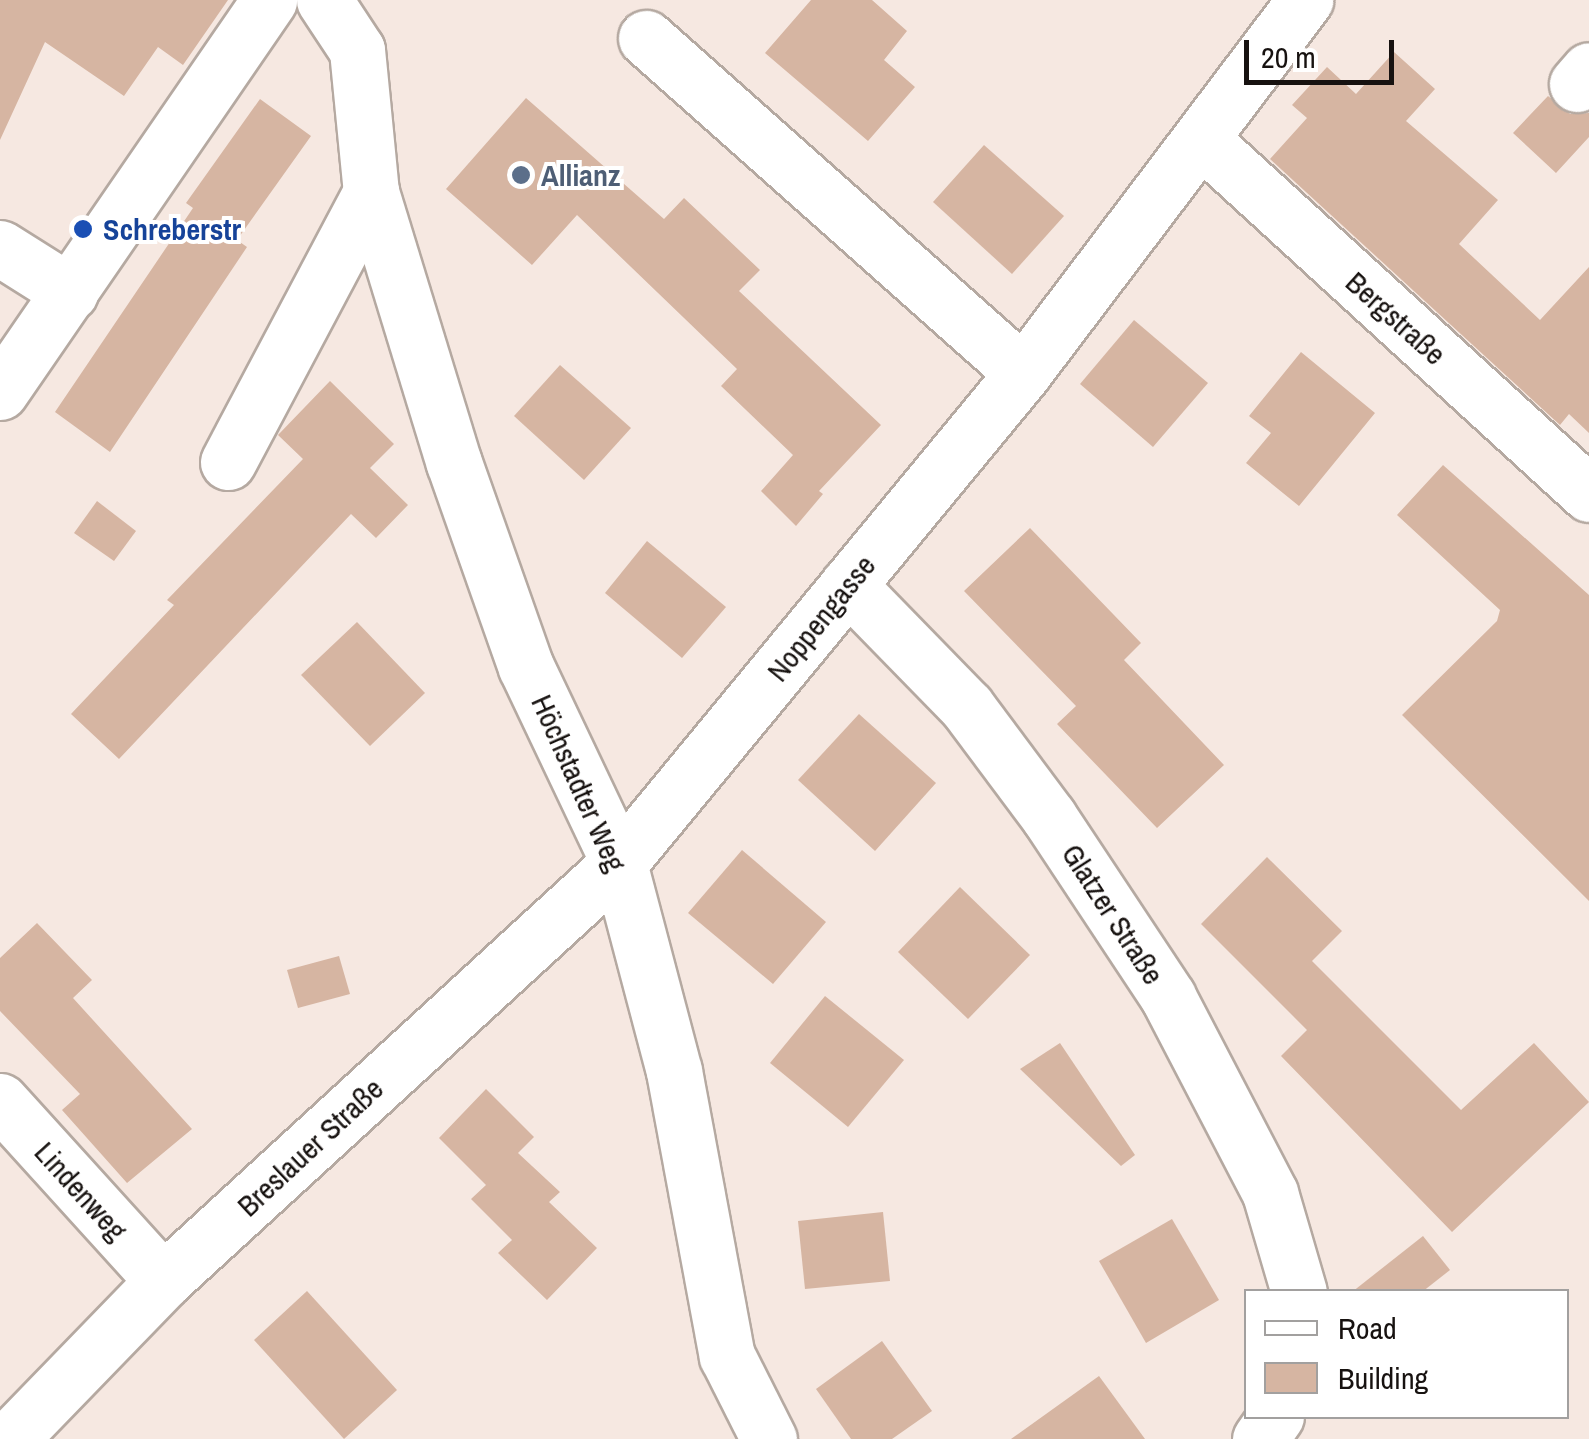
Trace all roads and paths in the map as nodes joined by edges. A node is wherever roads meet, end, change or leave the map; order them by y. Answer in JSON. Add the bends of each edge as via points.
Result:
{"nodes":[{"id":1,"x":270,"y":0,"type":"edge"},
{"id":2,"x":324,"y":0,"type":"edge"},
{"id":3,"x":1305,"y":0,"type":"edge"},
{"id":4,"x":646,"y":38,"type":"dead end"},
{"id":5,"x":1204,"y":141,"type":"junction"},
{"id":6,"x":370,"y":192,"type":"junction"},
{"id":7,"x":0,"y":248,"type":"edge"},
{"id":8,"x":70,"y":292,"type":"junction"},
{"id":9,"x":1023,"y":373,"type":"junction"},
{"id":10,"x":0,"y":392,"type":"edge"},
{"id":11,"x":228,"y":462,"type":"dead end"},
{"id":12,"x":1589,"y":494,"type":"edge"},
{"id":13,"x":848,"y":585,"type":"junction"},
{"id":14,"x":619,"y":864,"type":"junction"},
{"id":15,"x":0,"y":1100,"type":"edge"},
{"id":16,"x":163,"y":1282,"type":"junction"},
{"id":17,"x":1298,"y":1289,"type":"edge"},
{"id":18,"x":10,"y":1439,"type":"edge"},
{"id":19,"x":769,"y":1439,"type":"edge"}],
"edges":[{"from":1,"to":8,"type":"street"},
{"from":2,"to":6,"type":"street","name":"Höchstadter Weg","via":[[358,50]]},
{"from":3,"to":5,"type":"street","name":"Noppengasse"},
{"from":4,"to":9,"type":"street"},
{"from":5,"to":9,"type":"street","name":"Noppengasse"},
{"from":5,"to":12,"type":"street","name":"Bergstraße"},
{"from":6,"to":11,"type":"street"},
{"from":6,"to":14,"type":"street","name":"Höchstadter Weg","via":[[399,301],[526,667]]},
{"from":7,"to":8,"type":"street"},
{"from":8,"to":10,"type":"street"},
{"from":9,"to":13,"type":"street","name":"Noppengasse"},
{"from":13,"to":14,"type":"street","name":"Noppengasse"},
{"from":13,"to":17,"type":"street","name":"Glatzer Straße","via":[[967,707],[1168,997],[1270,1193]]},
{"from":14,"to":16,"type":"street","name":"Breslauer Straße"},
{"from":14,"to":19,"type":"street","name":"Höchstadter Weg","via":[[674,1071],[726,1356]]},
{"from":15,"to":16,"type":"street","name":"Lindenweg"},
{"from":16,"to":18,"type":"street","name":"Breslauer Straße"}]}
